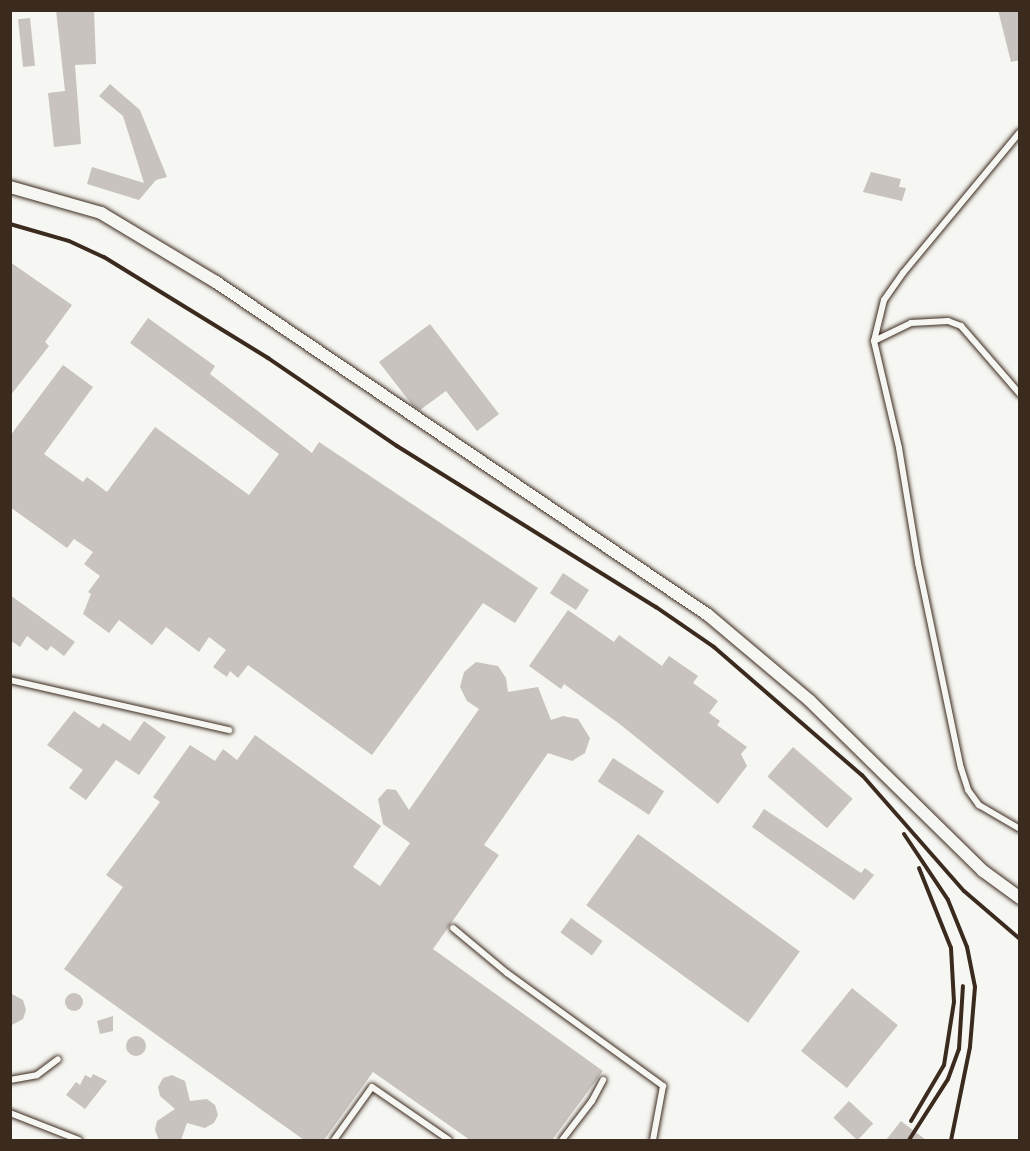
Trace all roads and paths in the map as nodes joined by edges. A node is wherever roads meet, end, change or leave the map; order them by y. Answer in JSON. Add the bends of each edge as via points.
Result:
{"nodes":[{"id":1,"x":1020,"y":132,"type":"edge"},
{"id":2,"x":10,"y":187,"type":"edge"},
{"id":3,"x":874,"y":341,"type":"junction"},
{"id":4,"x":1020,"y":394,"type":"edge"},
{"id":5,"x":10,"y":680,"type":"edge"},
{"id":6,"x":229,"y":730,"type":"dead end"},
{"id":7,"x":1020,"y":830,"type":"edge"},
{"id":8,"x":1020,"y":897,"type":"edge"},
{"id":9,"x":453,"y":928,"type":"dead end"},
{"id":10,"x":58,"y":1059,"type":"dead end"},
{"id":11,"x":10,"y":1080,"type":"edge"},
{"id":12,"x":603,"y":1080,"type":"dead end"},
{"id":13,"x":10,"y":1113,"type":"edge"},
{"id":14,"x":79,"y":1140,"type":"edge"},
{"id":15,"x":334,"y":1140,"type":"edge"},
{"id":16,"x":449,"y":1140,"type":"edge"},
{"id":17,"x":562,"y":1140,"type":"edge"},
{"id":18,"x":652,"y":1140,"type":"edge"}],
"edges":[{"from":1,"to":3,"type":"lane","via":[[884,300]]},
{"from":2,"to":8,"type":"street","via":[[101,213],[216,282],[708,615],[810,701],[983,871]]},
{"from":3,"to":4,"type":"lane","via":[[911,323],[948,321],[961,326]]},
{"from":3,"to":7,"type":"lane","via":[[899,448],[918,563],[961,768],[968,790],[979,805]]},
{"from":5,"to":6,"type":"lane"},
{"from":9,"to":18,"type":"lane","via":[[507,973],[663,1086]]},
{"from":10,"to":11,"type":"lane","via":[[37,1075]]},
{"from":12,"to":17,"type":"lane"},
{"from":13,"to":14,"type":"lane"},
{"from":15,"to":16,"type":"lane","via":[[372,1088]]}]}
